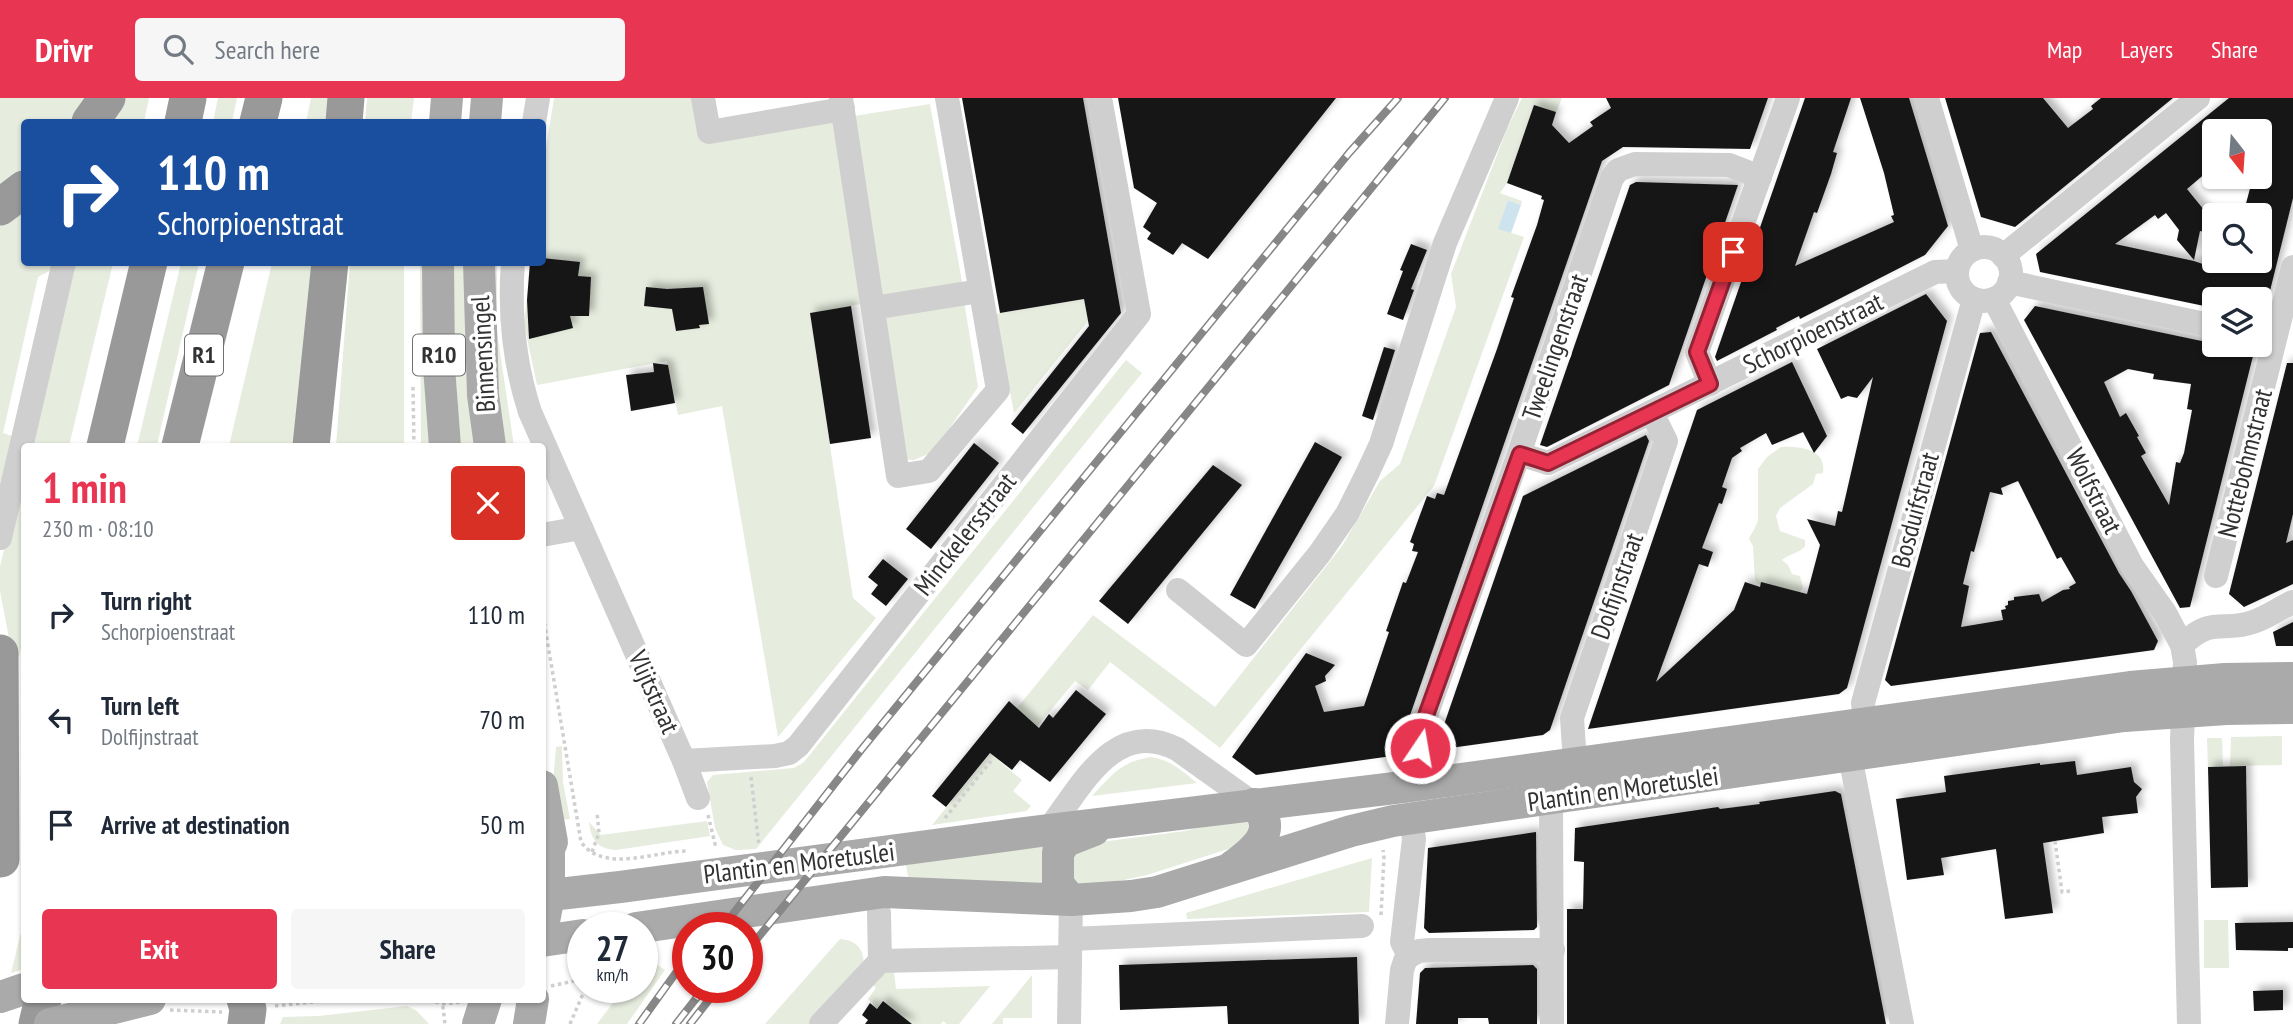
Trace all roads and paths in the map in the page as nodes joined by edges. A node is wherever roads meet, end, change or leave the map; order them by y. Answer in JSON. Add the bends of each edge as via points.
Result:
{"nodes":[{"id":1,"x":107,"y":98,"type":"edge"},
{"id":2,"x":188,"y":98,"type":"edge"},
{"id":3,"x":264,"y":98,"type":"edge"},
{"id":4,"x":346,"y":98,"type":"edge"},
{"id":5,"x":447,"y":98,"type":"edge"},
{"id":6,"x":487,"y":98,"type":"edge"},
{"id":7,"x":538,"y":98,"type":"edge"},
{"id":8,"x":703,"y":98,"type":"edge"},
{"id":9,"x":947,"y":98,"type":"edge"},
{"id":10,"x":1100,"y":98,"type":"edge"},
{"id":11,"x":1507,"y":98,"type":"edge"},
{"id":12,"x":1788,"y":98,"type":"edge"},
{"id":13,"x":1927,"y":98,"type":"edge"},
{"id":14,"x":2198,"y":98,"type":"edge"},
{"id":15,"x":842,"y":103,"type":"edge"},
{"id":16,"x":92,"y":119,"type":"edge"},
{"id":17,"x":184,"y":119,"type":"edge"},
{"id":18,"x":259,"y":119,"type":"edge"},
{"id":19,"x":344,"y":119,"type":"edge"},
{"id":20,"x":445,"y":119,"type":"edge"},
{"id":21,"x":485,"y":119,"type":"edge"},
{"id":22,"x":534,"y":119,"type":"edge"},
{"id":23,"x":1760,"y":177,"type":"junction"},
{"id":24,"x":21,"y":191,"type":"edge"},
{"id":25,"x":0,"y":207,"type":"edge"},
{"id":26,"x":1972,"y":250,"type":"junction"},
{"id":27,"x":2003,"y":256,"type":"junction"},
{"id":28,"x":63,"y":266,"type":"edge"},
{"id":29,"x":148,"y":266,"type":"edge"},
{"id":30,"x":225,"y":266,"type":"edge"},
{"id":31,"x":330,"y":266,"type":"edge"},
{"id":32,"x":438,"y":266,"type":"edge"},
{"id":33,"x":479,"y":266,"type":"edge"},
{"id":34,"x":2293,"y":268,"type":"edge"},
{"id":35,"x":1957,"y":271,"type":"junction"},
{"id":36,"x":512,"y":275,"type":"edge"},
{"id":37,"x":980,"y":291,"type":"junction"},
{"id":38,"x":1992,"y":293,"type":"junction"},
{"id":39,"x":873,"y":308,"type":"junction"},
{"id":40,"x":2202,"y":324,"type":"edge"},
{"id":41,"x":2276,"y":339,"type":"edge"},
{"id":42,"x":1710,"y":384,"type":"junction"},
{"id":43,"x":1652,"y":413,"type":"junction"},
{"id":44,"x":22,"y":443,"type":"edge"},
{"id":45,"x":106,"y":443,"type":"edge"},
{"id":46,"x":181,"y":443,"type":"edge"},
{"id":47,"x":311,"y":443,"type":"edge"},
{"id":48,"x":445,"y":443,"type":"edge"},
{"id":49,"x":490,"y":443,"type":"edge"},
{"id":50,"x":545,"y":443,"type":"edge"},
{"id":51,"x":546,"y":445,"type":"edge"},
{"id":52,"x":21,"y":447,"type":"edge"},
{"id":53,"x":1520,"y":454,"type":"junction"},
{"id":54,"x":581,"y":528,"type":"junction"},
{"id":55,"x":546,"y":534,"type":"edge"},
{"id":56,"x":0,"y":538,"type":"edge"},
{"id":57,"x":2216,"y":576,"type":"dead end"},
{"id":58,"x":1178,"y":590,"type":"dead end"},
{"id":59,"x":2293,"y":602,"type":"edge"},
{"id":60,"x":546,"y":633,"type":"edge"},
{"id":61,"x":2182,"y":645,"type":"junction"},
{"id":62,"x":0,"y":653,"type":"edge"},
{"id":63,"x":2293,"y":678,"type":"edge"},
{"id":64,"x":2184,"y":697,"type":"junction"},
{"id":65,"x":2293,"y":708,"type":"edge"},
{"id":66,"x":1865,"y":723,"type":"junction"},
{"id":67,"x":789,"y":753,"type":"joint"},
{"id":68,"x":749,"y":757,"type":"junction"},
{"id":69,"x":1850,"y":757,"type":"junction"},
{"id":70,"x":684,"y":761,"type":"junction"},
{"id":71,"x":991,"y":761,"type":"dead end"},
{"id":72,"x":1575,"y":763,"type":"junction"},
{"id":73,"x":21,"y":782,"type":"edge"},
{"id":74,"x":1424,"y":784,"type":"junction"},
{"id":75,"x":698,"y":798,"type":"joint"},
{"id":76,"x":1551,"y":799,"type":"junction"},
{"id":77,"x":1254,"y":804,"type":"junction"},
{"id":78,"x":546,"y":808,"type":"edge"},
{"id":79,"x":597,"y":812,"type":"dead end"},
{"id":80,"x":943,"y":820,"type":"dead end"},
{"id":81,"x":1112,"y":823,"type":"junction"},
{"id":82,"x":1413,"y":829,"type":"junction"},
{"id":83,"x":1048,"y":830,"type":"junction"},
{"id":84,"x":2055,"y":841,"type":"dead end"},
{"id":85,"x":760,"y":855,"type":"dead end"},
{"id":86,"x":718,"y":857,"type":"dead end"},
{"id":87,"x":1,"y":862,"type":"edge"},
{"id":88,"x":1226,"y":871,"type":"junction"},
{"id":89,"x":2070,"y":891,"type":"dead end"},
{"id":90,"x":546,"y":895,"type":"edge"},
{"id":91,"x":1071,"y":900,"type":"junction"},
{"id":92,"x":879,"y":913,"type":"dead end"},
{"id":93,"x":658,"y":925,"type":"edge"},
{"id":94,"x":1371,"y":925,"type":"joint"},
{"id":95,"x":567,"y":938,"type":"edge"},
{"id":96,"x":546,"y":941,"type":"edge"},
{"id":97,"x":1070,"y":948,"type":"junction"},
{"id":98,"x":1553,"y":950,"type":"junction"},
{"id":99,"x":1409,"y":956,"type":"junction"},
{"id":100,"x":880,"y":961,"type":"junction"},
{"id":101,"x":567,"y":983,"type":"edge"},
{"id":102,"x":546,"y":987,"type":"edge"},
{"id":103,"x":21,"y":990,"type":"edge"},
{"id":104,"x":0,"y":997,"type":"edge"},
{"id":105,"x":42,"y":1003,"type":"edge"},
{"id":106,"x":69,"y":1003,"type":"edge"},
{"id":107,"x":297,"y":1003,"type":"edge"},
{"id":108,"x":442,"y":1003,"type":"edge"},
{"id":109,"x":484,"y":1003,"type":"edge"},
{"id":110,"x":532,"y":1003,"type":"edge"},
{"id":111,"x":578,"y":1003,"type":"edge"},
{"id":112,"x":154,"y":1004,"type":"edge"},
{"id":113,"x":286,"y":1004,"type":"dead end"},
{"id":114,"x":236,"y":1012,"type":"edge"},
{"id":115,"x":37,"y":1024,"type":"edge"},
{"id":116,"x":50,"y":1024,"type":"edge"},
{"id":117,"x":65,"y":1024,"type":"edge"},
{"id":118,"x":444,"y":1024,"type":"edge"},
{"id":119,"x":478,"y":1024,"type":"edge"},
{"id":120,"x":529,"y":1024,"type":"edge"},
{"id":121,"x":570,"y":1024,"type":"edge"},
{"id":122,"x":821,"y":1024,"type":"edge"},
{"id":123,"x":1069,"y":1024,"type":"edge"},
{"id":124,"x":1397,"y":1024,"type":"edge"},
{"id":125,"x":1552,"y":1024,"type":"edge"},
{"id":126,"x":1902,"y":1024,"type":"edge"},
{"id":127,"x":2189,"y":1024,"type":"edge"}],
"edges":[{"from":1,"to":16,"type":"highway"},
{"from":2,"to":17,"type":"highway"},
{"from":3,"to":18,"type":"highway"},
{"from":4,"to":19,"type":"highway"},
{"from":5,"to":20,"type":"main road"},
{"from":6,"to":21,"type":"main road"},
{"from":7,"to":22,"type":"street"},
{"from":8,"to":15,"type":"street","via":[[709,132]]},
{"from":9,"to":37,"type":"street"},
{"from":10,"to":67,"type":"street","name":"Minckelersstraat","via":[[1139,314]]},
{"from":11,"to":58,"type":"street","via":[[1430,287],[1381,444],[1321,553],[1245,645]]},
{"from":12,"to":23,"type":"street"},
{"from":13,"to":26,"type":"street"},
{"from":14,"to":27,"type":"street"},
{"from":15,"to":39,"type":"street"},
{"from":23,"to":42,"type":"street","via":[[1697,352]]},
{"from":23,"to":53,"type":"street","name":"Tweelingenstraat","via":[[1729,166],[1634,164],[1618,170]]},
{"from":24,"to":25,"type":"highway"},
{"from":26,"to":27,"type":"street","via":[[1989,248]]},
{"from":26,"to":35,"type":"street"},
{"from":27,"to":38,"type":"street","via":[[2010,268]]},
{"from":28,"to":44,"type":"street"},
{"from":29,"to":45,"type":"highway"},
{"from":30,"to":46,"type":"highway","number":"R1"},
{"from":31,"to":47,"type":"highway"},
{"from":32,"to":48,"type":"main road","name":"Binnensingel","number":"R10"},
{"from":33,"to":49,"type":"main road","name":"Binnensingel","number":"R10","via":[[482,396]]},
{"from":34,"to":41,"type":"street","name":"Nottebohmstraat"},
{"from":35,"to":38,"type":"street","via":[[1959,285],[1968,296]]},
{"from":35,"to":42,"type":"street","name":"Schorpioenstraat","via":[[1935,272]]},
{"from":36,"to":50,"type":"street","name":"Vlijtstraat","via":[[515,353],[525,395]]},
{"from":37,"to":39,"type":"street"},
{"from":37,"to":39,"type":"street","via":[[998,390],[929,471],[898,476]]},
{"from":38,"to":40,"type":"street"},
{"from":38,"to":61,"type":"street","name":"Wolfstraat","via":[[2132,566]]},
{"from":38,"to":66,"type":"street","name":"Bosduifstraat","via":[[1863,703]]},
{"from":41,"to":57,"type":"street","name":"Nottebohmstraat"},
{"from":42,"to":43,"type":"street","name":"Schorpioenstraat"},
{"from":43,"to":53,"type":"street","name":"Schorpioenstraat","via":[[1548,463]]},
{"from":43,"to":72,"type":"street","name":"Dolfijnstraat","via":[[1667,441],[1572,718]]},
{"from":51,"to":54,"type":"street","name":"Vlijtstraat"},
{"from":52,"to":56,"type":"street"},
{"from":53,"to":74,"type":"street","name":"Tweelingenstraat","via":[[1424,721],[1420,748]]},
{"from":54,"to":55,"type":"street"},
{"from":54,"to":70,"type":"street","name":"Vlijtstraat"},
{"from":59,"to":61,"type":"street","via":[[2253,622],[2204,628]]},
{"from":60,"to":79,"type":"path","via":[[577,823],[582,842],[594,853],[599,833]]},
{"from":61,"to":64,"type":"street","name":"Wolfstraat"},
{"from":62,"to":87,"type":"highway"},
{"from":63,"to":64,"type":"main road","name":"Plantin en Moretuslei"},
{"from":64,"to":65,"type":"main road","name":"Plantin en Moretuslei"},
{"from":64,"to":66,"type":"main road","name":"Plantin en Moretuslei","via":[[2130,687]]},
{"from":64,"to":69,"type":"main road","name":"Plantin en Moretuslei","via":[[2124,716]]},
{"from":64,"to":127,"type":"street","name":"Wolfstraat"},
{"from":66,"to":72,"type":"main road","name":"Plantin en Moretuslei"},
{"from":67,"to":68,"type":"street","name":"Vlijtstraat"},
{"from":68,"to":70,"type":"street","name":"Vlijtstraat"},
{"from":68,"to":85,"type":"path"},
{"from":69,"to":76,"type":"main road","name":"Plantin en Moretuslei"},
{"from":69,"to":126,"type":"street"},
{"from":70,"to":75,"type":"street"},
{"from":71,"to":80,"type":"path"},
{"from":72,"to":74,"type":"main road","name":"Plantin en Moretuslei"},
{"from":73,"to":87,"type":"highway"},
{"from":74,"to":77,"type":"main road","name":"Plantin en Moretuslei"},
{"from":75,"to":86,"type":"path","via":[[709,818]]},
{"from":76,"to":82,"type":"main road","name":"Plantin en Moretuslei"},
{"from":76,"to":98,"type":"street"},
{"from":77,"to":81,"type":"main road","name":"Plantin en Moretuslei"},
{"from":77,"to":83,"type":"street","via":[[1177,750],[1139,741],[1105,756]]},
{"from":77,"to":88,"type":"main road","via":[[1264,817],[1264,836],[1251,853]]},
{"from":78,"to":90,"type":"main road","via":[[552,842]]},
{"from":81,"to":83,"type":"main road","name":"Plantin en Moretuslei"},
{"from":81,"to":91,"type":"main road","via":[[1061,846],[1056,877]]},
{"from":82,"to":88,"type":"main road","name":"Plantin en Moretuslei","via":[[1351,831]]},
{"from":82,"to":94,"type":"path","via":[[1382,848]]},
{"from":82,"to":99,"type":"street","via":[[1402,942]]},
{"from":83,"to":90,"type":"main road","name":"Plantin en Moretuslei"},
{"from":84,"to":89,"type":"path","via":[[2062,892]]},
{"from":88,"to":91,"type":"main road","name":"Plantin en Moretuslei","via":[[1157,892]]},
{"from":91,"to":93,"type":"main road","name":"Plantin en Moretuslei","via":[[884,892]]},
{"from":91,"to":97,"type":"street"},
{"from":92,"to":100,"type":"street"},
{"from":94,"to":97,"type":"street"},
{"from":95,"to":96,"type":"main road"},
{"from":97,"to":100,"type":"street"},
{"from":97,"to":123,"type":"street"},
{"from":98,"to":99,"type":"street","via":[[1430,950]]},
{"from":98,"to":125,"type":"street"},
{"from":99,"to":124,"type":"street","via":[[1402,970]]},
{"from":100,"to":122,"type":"street"},
{"from":101,"to":102,"type":"path"},
{"from":103,"to":104,"type":"main road"},
{"from":105,"to":115,"type":"highway"},
{"from":106,"to":117,"type":"highway"},
{"from":107,"to":113,"type":"path"},
{"from":108,"to":118,"type":"path"},
{"from":109,"to":119,"type":"main road"},
{"from":110,"to":120,"type":"main road"},
{"from":111,"to":121,"type":"path"},
{"from":112,"to":114,"type":"path"},
{"from":112,"to":116,"type":"main road","bridge":true}]}
